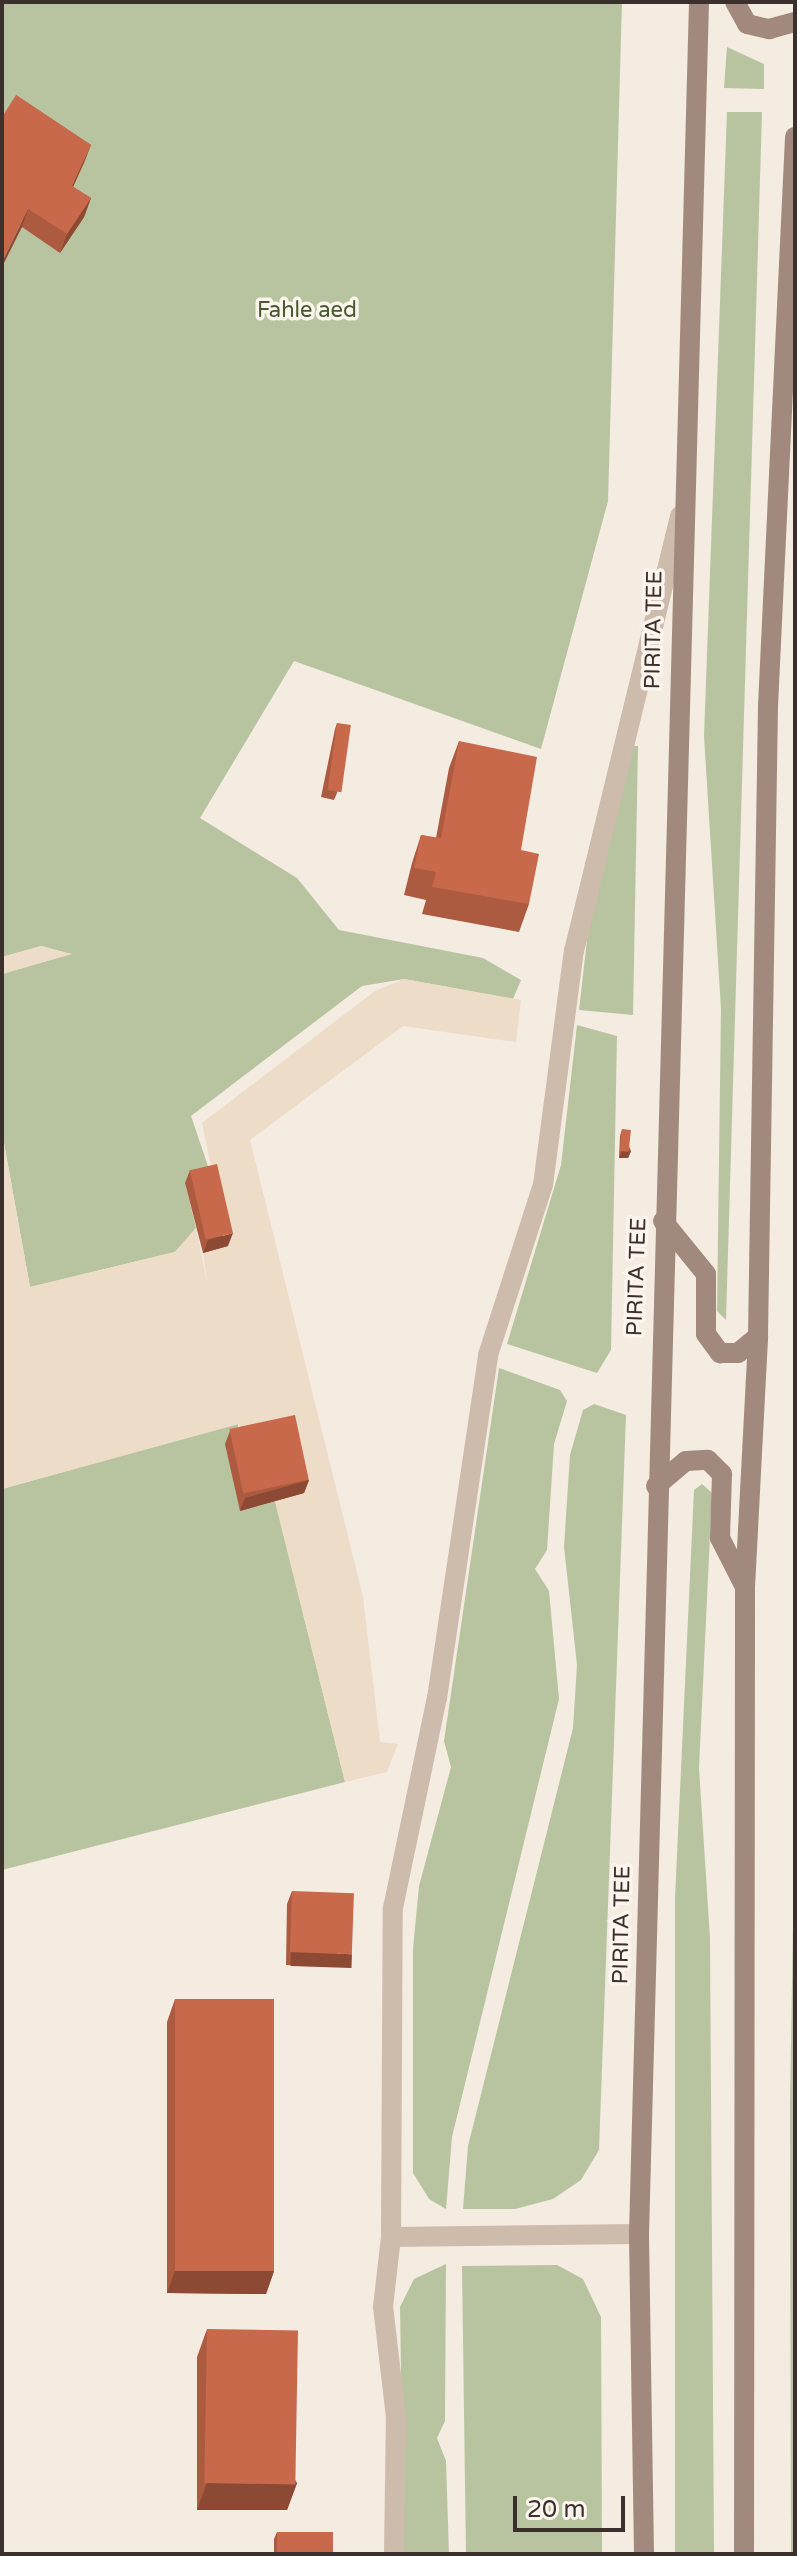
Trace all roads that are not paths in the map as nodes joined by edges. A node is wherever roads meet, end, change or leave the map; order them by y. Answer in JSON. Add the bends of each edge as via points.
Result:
{"nodes":[{"id":1,"x":699,"y":2,"type":"edge"},
{"id":2,"x":735,"y":2,"type":"edge"},
{"id":3,"x":795,"y":22,"type":"edge"},
{"id":4,"x":795,"y":137,"type":"edge"},
{"id":5,"x":680,"y":516,"type":"junction"},
{"id":6,"x":663,"y":1221,"type":"junction"},
{"id":7,"x":758,"y":1336,"type":"junction"},
{"id":8,"x":656,"y":1486,"type":"junction"},
{"id":9,"x":745,"y":1587,"type":"junction"},
{"id":10,"x":639,"y":2234,"type":"junction"},
{"id":11,"x":391,"y":2237,"type":"junction"},
{"id":12,"x":394,"y":2554,"type":"edge"},
{"id":13,"x":644,"y":2554,"type":"edge"},
{"id":14,"x":744,"y":2554,"type":"edge"}],
"edges":[{"from":1,"to":5,"type":"main road","name":"PIRITA TEE"},
{"from":2,"to":3,"type":"main road","via":[[747,24],[769,29]]},
{"from":4,"to":7,"type":"main road","via":[[768,706]]},
{"from":5,"to":6,"type":"main road","name":"PIRITA TEE"},
{"from":5,"to":11,"type":"street","via":[[574,951],[543,1185],[488,1355],[413,1822],[393,1908]]},
{"from":6,"to":7,"type":"main road","via":[[706,1274],[706,1334],[720,1353],[738,1353]]},
{"from":6,"to":8,"type":"main road","name":"PIRITA TEE"},
{"from":7,"to":9,"type":"main road"},
{"from":8,"to":9,"type":"main road","via":[[686,1461],[708,1460],[722,1474],[720,1538]]},
{"from":8,"to":10,"type":"main road","name":"PIRITA TEE"},
{"from":9,"to":14,"type":"main road"},
{"from":10,"to":11,"type":"street"},
{"from":10,"to":13,"type":"main road","name":"PIRITA TEE"},
{"from":11,"to":12,"type":"street","via":[[383,2307],[396,2417]]}]}
